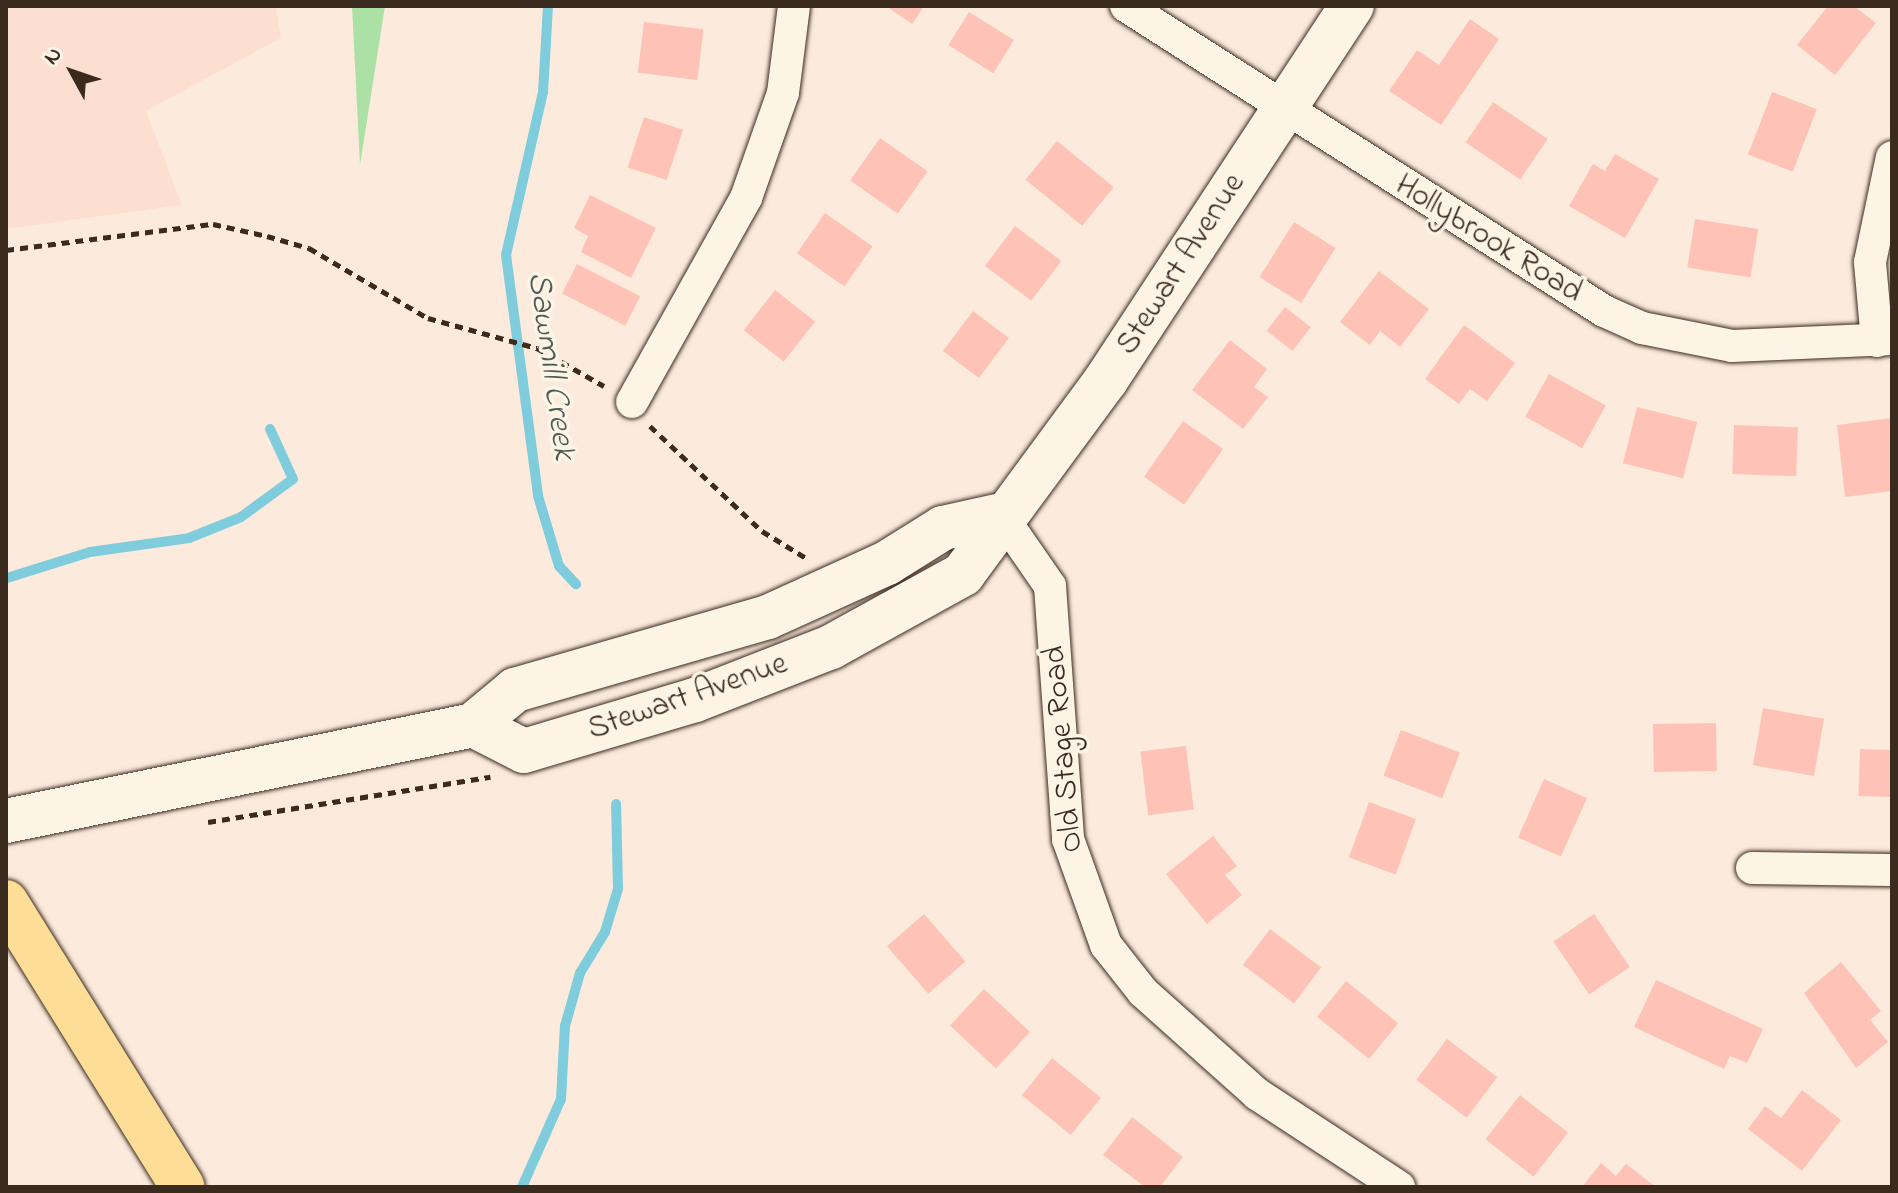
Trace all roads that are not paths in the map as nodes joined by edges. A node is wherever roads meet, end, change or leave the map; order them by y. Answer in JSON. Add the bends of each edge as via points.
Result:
{"nodes":[{"id":1,"x":794,"y":6,"type":"edge"},
{"id":2,"x":1126,"y":6,"type":"edge"},
{"id":3,"x":1352,"y":6,"type":"edge"},
{"id":4,"x":1284,"y":109,"type":"junction"},
{"id":5,"x":1892,"y":157,"type":"edge"},
{"id":6,"x":1884,"y":340,"type":"edge"},
{"id":7,"x":632,"y":402,"type":"road end"},
{"id":8,"x":1001,"y":515,"type":"junction"},
{"id":9,"x":473,"y":725,"type":"junction"},
{"id":10,"x":6,"y":821,"type":"edge"},
{"id":11,"x":1752,"y":868,"type":"dead end"},
{"id":12,"x":1892,"y":870,"type":"edge"},
{"id":13,"x":6,"y":902,"type":"edge"},
{"id":14,"x":1383,"y":1182,"type":"edge"},
{"id":15,"x":183,"y":1187,"type":"edge"}],
"edges":[{"from":1,"to":7,"type":"street","via":[[783,93],[758,169],[717,259]]},
{"from":2,"to":4,"type":"street","name":"Hollybrook Road"},
{"from":3,"to":4,"type":"street","name":"Stewart Avenue"},
{"from":4,"to":6,"type":"street","name":"Hollybrook Road","via":[[1559,287],[1642,328],[1770,348]]},
{"from":4,"to":8,"type":"street","name":"Stewart Avenue","via":[[1106,380]]},
{"from":5,"to":6,"type":"street","via":[[1870,262]]},
{"from":8,"to":9,"type":"street","name":"Stewart Avenue","via":[[943,528],[887,563],[768,617],[515,690]]},
{"from":8,"to":9,"type":"street","name":"Stewart Avenue","via":[[963,574],[872,628],[770,673],[524,751]]},
{"from":8,"to":14,"type":"street","name":"Old Stage Road","via":[[1050,586],[1068,839],[1106,945],[1143,992],[1257,1094]]},
{"from":9,"to":10,"type":"street","name":"Stewart Avenue"},
{"from":11,"to":12,"type":"street"},
{"from":13,"to":15,"type":"highway"}]}
